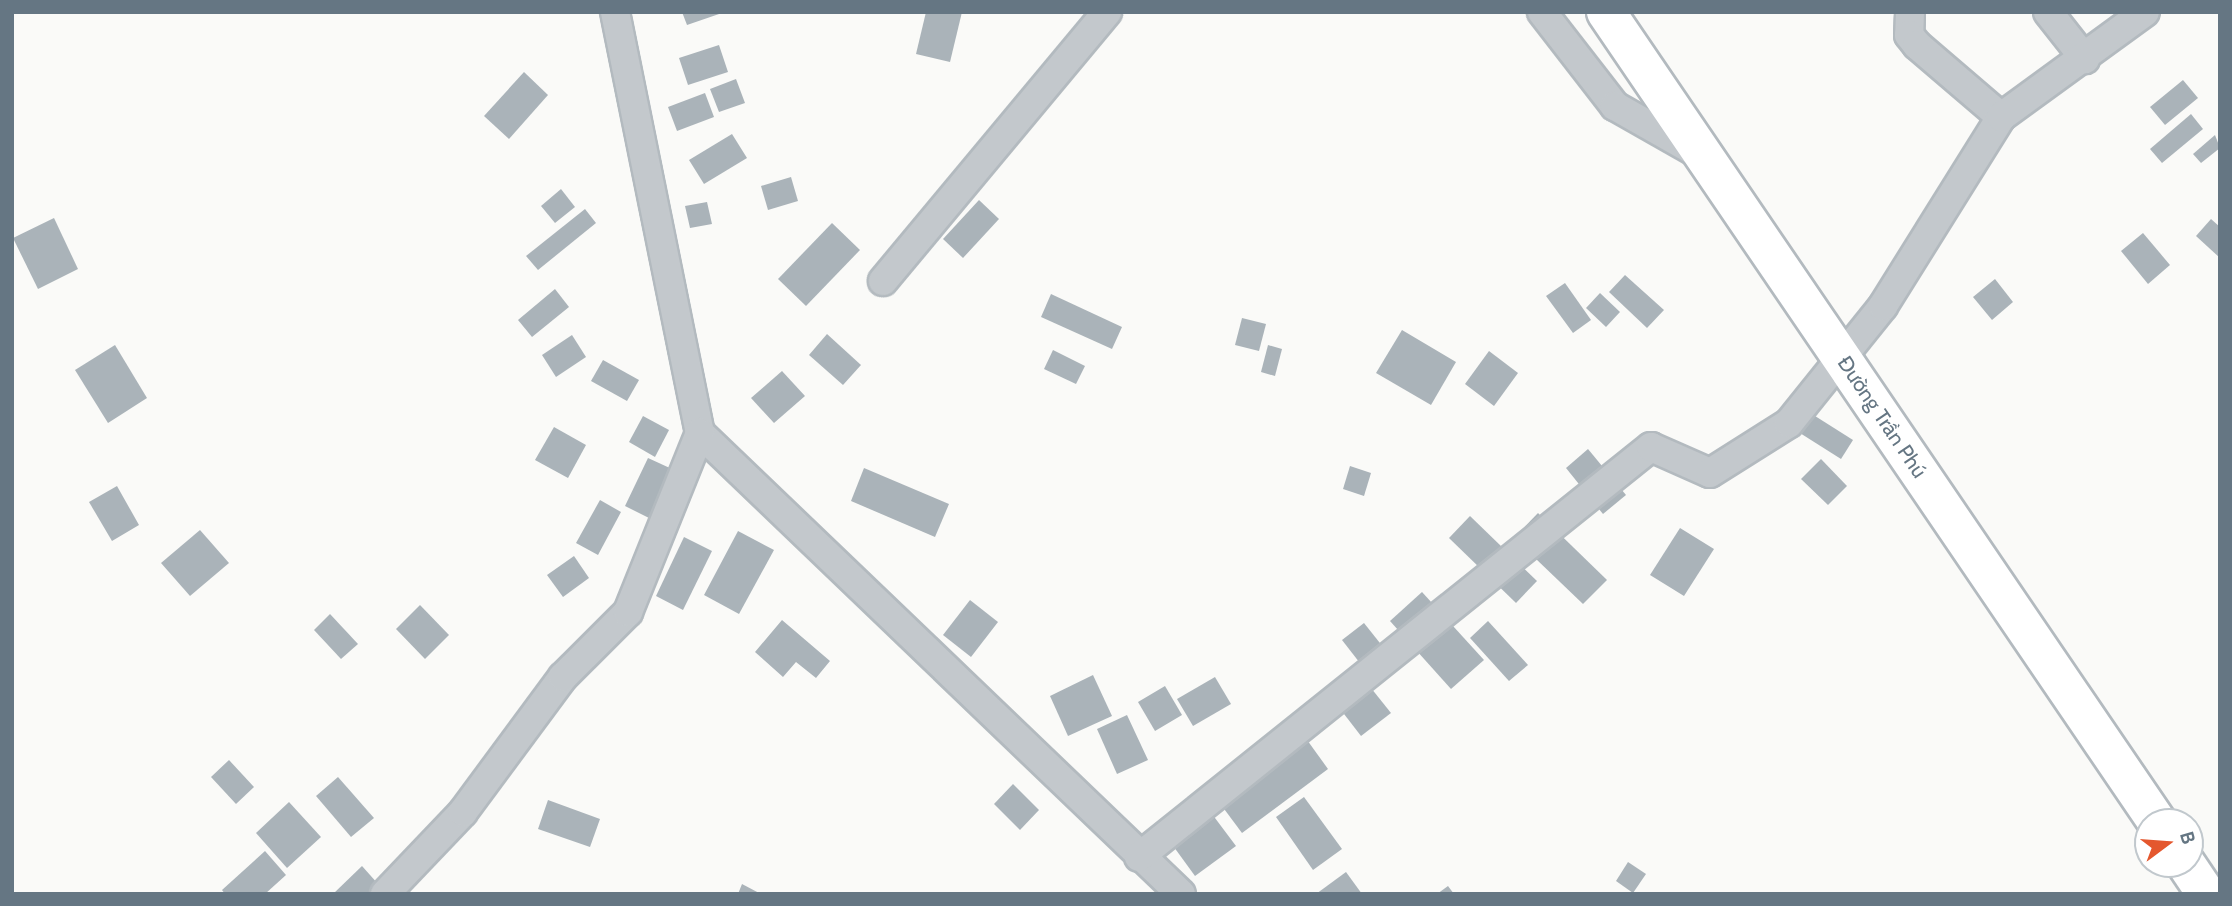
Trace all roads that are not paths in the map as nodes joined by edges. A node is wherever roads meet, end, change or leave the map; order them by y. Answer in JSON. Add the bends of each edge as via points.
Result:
{"nodes":[{"id":1,"x":615,"y":12,"type":"edge"},
{"id":2,"x":1107,"y":12,"type":"edge"},
{"id":3,"x":1542,"y":12,"type":"edge"},
{"id":4,"x":1606,"y":12,"type":"edge"},
{"id":5,"x":1910,"y":12,"type":"edge"},
{"id":6,"x":2048,"y":12,"type":"edge"},
{"id":7,"x":2145,"y":12,"type":"edge"},
{"id":8,"x":2085,"y":60,"type":"junction"},
{"id":9,"x":2001,"y":117,"type":"junction"},
{"id":10,"x":1703,"y":156,"type":"junction"},
{"id":11,"x":883,"y":281,"type":"dead end"},
{"id":12,"x":1839,"y":353,"type":"junction"},
{"id":13,"x":700,"y":433,"type":"junction"},
{"id":14,"x":2148,"y":808,"type":"edge"},
{"id":15,"x":1139,"y":857,"type":"junction"},
{"id":16,"x":2195,"y":878,"type":"edge"},
{"id":17,"x":385,"y":894,"type":"edge"},
{"id":18,"x":1181,"y":894,"type":"edge"},
{"id":19,"x":2206,"y":894,"type":"edge"}],
"edges":[{"from":1,"to":13,"type":"street"},
{"from":2,"to":11,"type":"street"},
{"from":3,"to":10,"type":"street","via":[[1615,106]]},
{"from":4,"to":10,"type":"main road","name":"Đường Trần Phú"},
{"from":5,"to":9,"type":"street","via":[[1909,35],[1917,45]]},
{"from":6,"to":8,"type":"street"},
{"from":7,"to":8,"type":"street"},
{"from":8,"to":9,"type":"street"},
{"from":9,"to":12,"type":"street","via":[[1883,306]]},
{"from":10,"to":12,"type":"main road","name":"Đường Trần Phú"},
{"from":12,"to":14,"type":"main road","name":"Đường Trần Phú"},
{"from":12,"to":15,"type":"street","via":[[1789,423],[1710,472],[1651,447]]},
{"from":13,"to":15,"type":"street"},
{"from":13,"to":17,"type":"street","via":[[628,612],[563,677],[463,812]]},
{"from":15,"to":18,"type":"street"},
{"from":16,"to":19,"type":"main road"}]}
